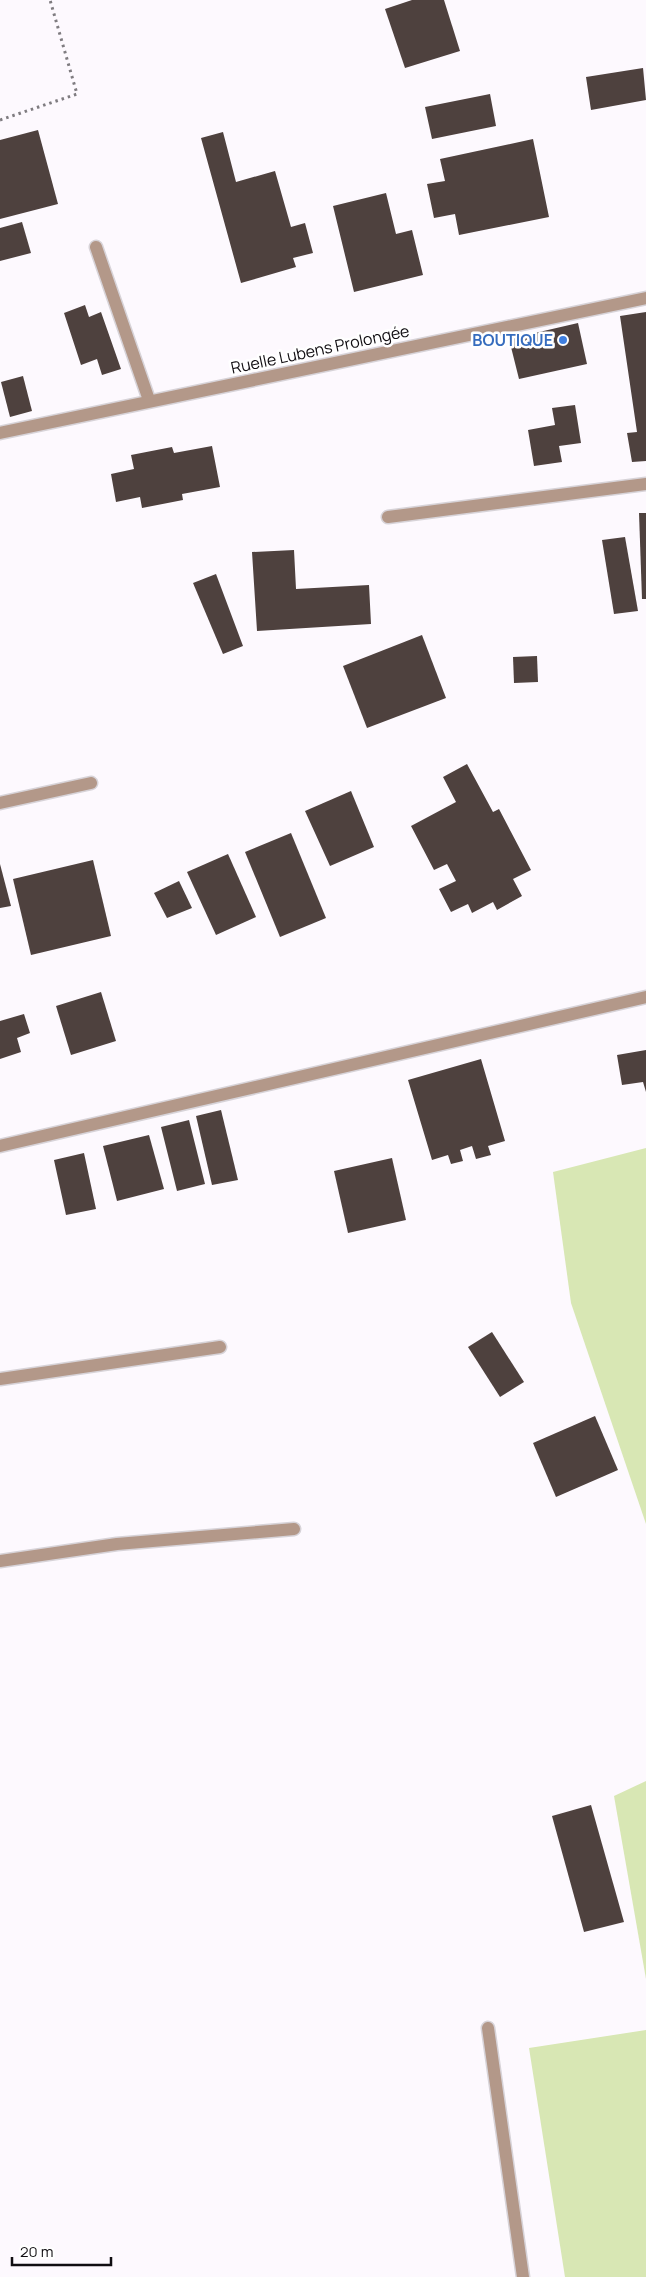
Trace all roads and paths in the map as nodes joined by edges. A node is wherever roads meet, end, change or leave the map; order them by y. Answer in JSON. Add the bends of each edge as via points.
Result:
{"nodes":[{"id":1,"x":50,"y":0,"type":"edge"},
{"id":2,"x":0,"y":120,"type":"edge"},
{"id":3,"x":96,"y":247,"type":"dead end"},
{"id":4,"x":646,"y":298,"type":"edge"},
{"id":5,"x":149,"y":400,"type":"junction"},
{"id":6,"x":0,"y":433,"type":"edge"},
{"id":7,"x":646,"y":484,"type":"edge"},
{"id":8,"x":388,"y":517,"type":"dead end"},
{"id":9,"x":91,"y":783,"type":"dead end"},
{"id":10,"x":0,"y":803,"type":"edge"},
{"id":11,"x":646,"y":997,"type":"edge"},
{"id":12,"x":0,"y":1146,"type":"edge"},
{"id":13,"x":220,"y":1347,"type":"dead end"},
{"id":14,"x":0,"y":1379,"type":"edge"},
{"id":15,"x":294,"y":1529,"type":"dead end"},
{"id":16,"x":0,"y":1561,"type":"edge"},
{"id":17,"x":488,"y":2028,"type":"dead end"},
{"id":18,"x":522,"y":2277,"type":"edge"}],
"edges":[{"from":1,"to":2,"type":"path","via":[[77,94]]},
{"from":3,"to":5,"type":"street"},
{"from":4,"to":5,"type":"street","name":"Ruelle Lubens Prolongée"},
{"from":5,"to":6,"type":"street","name":"Ruelle Lubens Prolongée"},
{"from":7,"to":8,"type":"street"},
{"from":9,"to":10,"type":"street"},
{"from":11,"to":12,"type":"street"},
{"from":13,"to":14,"type":"street"},
{"from":15,"to":16,"type":"street","via":[[117,1544]]},
{"from":17,"to":18,"type":"street"}]}
